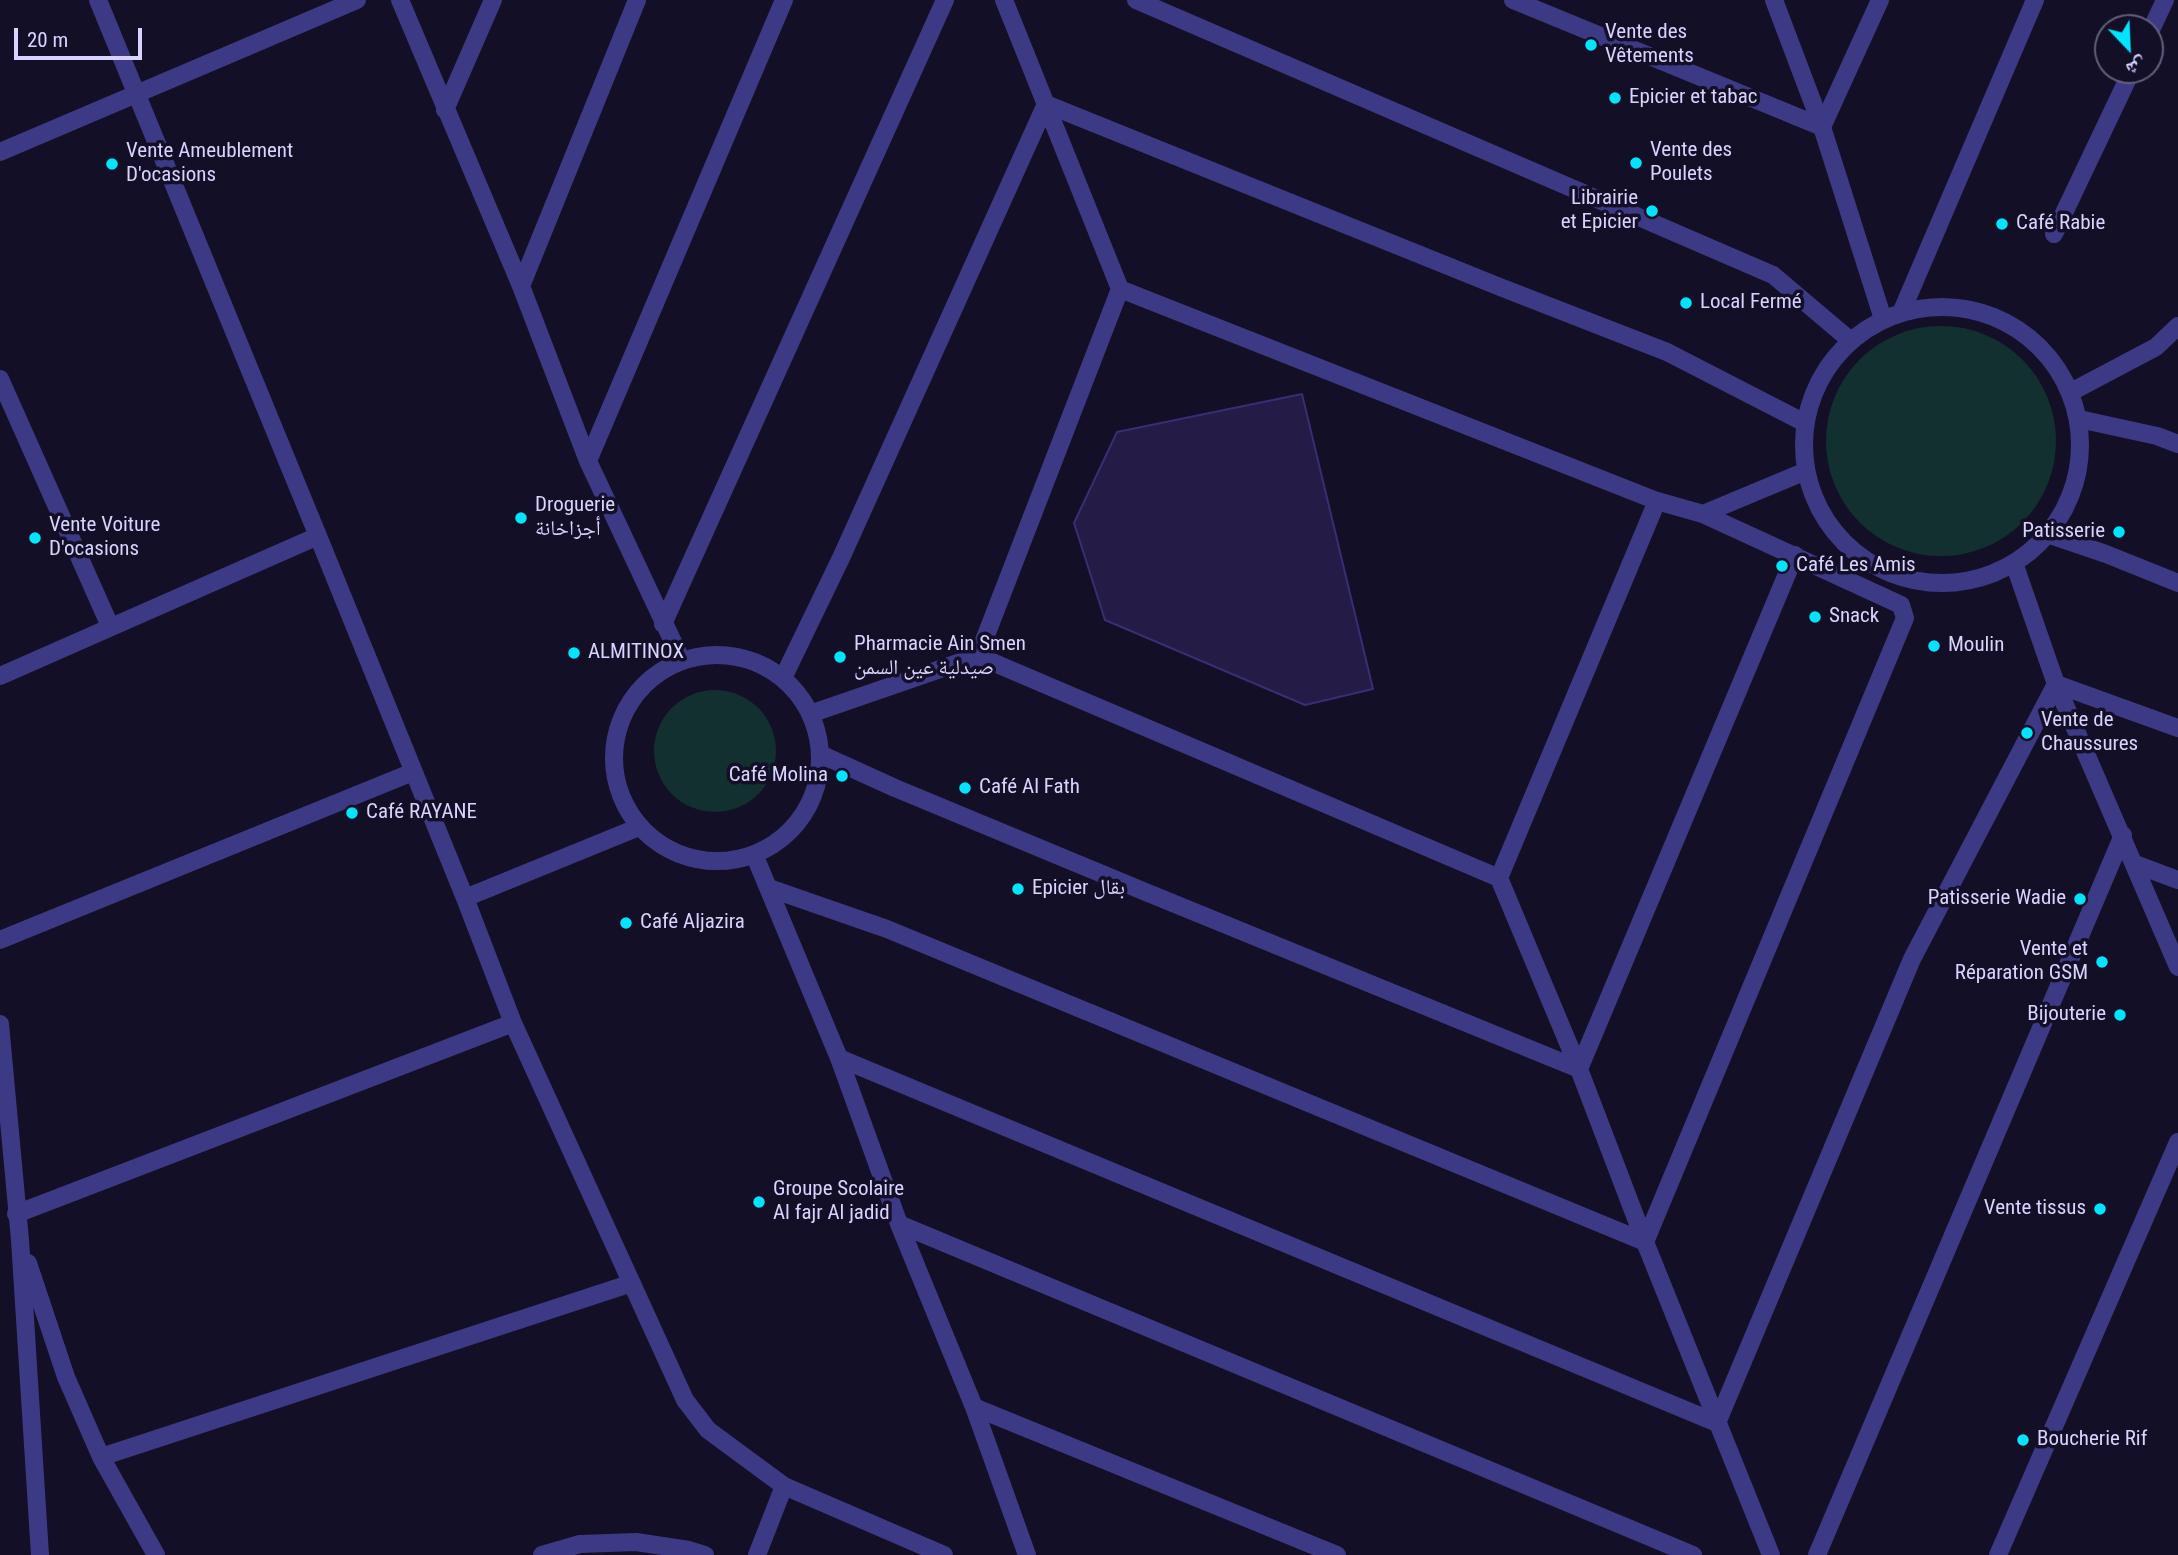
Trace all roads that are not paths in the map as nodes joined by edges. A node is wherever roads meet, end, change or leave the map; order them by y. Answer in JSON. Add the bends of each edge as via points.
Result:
{"nodes":[{"id":1,"x":98,"y":0,"type":"edge"},
{"id":2,"x":357,"y":0,"type":"edge"},
{"id":3,"x":400,"y":0,"type":"edge"},
{"id":4,"x":493,"y":0,"type":"edge"},
{"id":5,"x":637,"y":0,"type":"edge"},
{"id":6,"x":784,"y":0,"type":"edge"},
{"id":7,"x":945,"y":0,"type":"edge"},
{"id":8,"x":1004,"y":0,"type":"edge"},
{"id":9,"x":1136,"y":0,"type":"edge"},
{"id":10,"x":1513,"y":0,"type":"edge"},
{"id":11,"x":1774,"y":0,"type":"edge"},
{"id":12,"x":1880,"y":0,"type":"edge"},
{"id":13,"x":2035,"y":0,"type":"edge"},
{"id":14,"x":2125,"y":84,"type":"edge"},
{"id":15,"x":137,"y":94,"type":"junction"},
{"id":16,"x":1046,"y":104,"type":"junction"},
{"id":17,"x":445,"y":110,"type":"junction"},
{"id":18,"x":1822,"y":127,"type":"junction"},
{"id":19,"x":0,"y":152,"type":"edge"},
{"id":20,"x":2054,"y":234,"type":"dead end"},
{"id":21,"x":521,"y":286,"type":"junction"},
{"id":22,"x":1121,"y":289,"type":"junction"},
{"id":23,"x":1901,"y":313,"type":"junction"},
{"id":24,"x":1883,"y":319,"type":"junction"},
{"id":25,"x":2178,"y":327,"type":"edge"},
{"id":26,"x":1851,"y":341,"type":"junction"},
{"id":27,"x":0,"y":379,"type":"edge"},
{"id":28,"x":2071,"y":392,"type":"junction"},
{"id":29,"x":2079,"y":419,"type":"junction"},
{"id":30,"x":1805,"y":423,"type":"junction"},
{"id":31,"x":2178,"y":444,"type":"edge"},
{"id":32,"x":588,"y":461,"type":"junction"},
{"id":33,"x":1806,"y":471,"type":"junction"},
{"id":34,"x":1657,"y":501,"type":"junction"},
{"id":35,"x":1703,"y":514,"type":"junction"},
{"id":36,"x":2047,"y":534,"type":"junction"},
{"id":37,"x":318,"y":536,"type":"junction"},
{"id":38,"x":1795,"y":555,"type":"junction"},
{"id":39,"x":2014,"y":563,"type":"junction"},
{"id":40,"x":2178,"y":583,"type":"edge"},
{"id":41,"x":663,"y":624,"type":"junction"},
{"id":42,"x":110,"y":626,"type":"junction"},
{"id":43,"x":978,"y":656,"type":"junction"},
{"id":44,"x":682,"y":661,"type":"junction"},
{"id":45,"x":0,"y":676,"type":"edge"},
{"id":46,"x":783,"y":678,"type":"junction"},
{"id":47,"x":2056,"y":684,"type":"junction"},
{"id":48,"x":810,"y":714,"type":"junction"},
{"id":49,"x":2178,"y":728,"type":"edge"},
{"id":50,"x":820,"y":754,"type":"junction"},
{"id":51,"x":413,"y":772,"type":"junction"},
{"id":52,"x":639,"y":827,"type":"junction"},
{"id":53,"x":2123,"y":835,"type":"junction"},
{"id":54,"x":754,"y":855,"type":"junction"},
{"id":55,"x":2135,"y":864,"type":"junction"},
{"id":56,"x":1499,"y":878,"type":"junction"},
{"id":57,"x":2178,"y":880,"type":"edge"},
{"id":58,"x":769,"y":888,"type":"junction"},
{"id":59,"x":465,"y":898,"type":"junction"},
{"id":60,"x":0,"y":940,"type":"edge"},
{"id":61,"x":2178,"y":967,"type":"edge"},
{"id":62,"x":513,"y":1023,"type":"junction"},
{"id":63,"x":0,"y":1024,"type":"edge"},
{"id":64,"x":839,"y":1058,"type":"junction"},
{"id":65,"x":1578,"y":1069,"type":"junction"},
{"id":66,"x":2178,"y":1142,"type":"edge"},
{"id":67,"x":16,"y":1214,"type":"junction"},
{"id":68,"x":900,"y":1224,"type":"junction"},
{"id":69,"x":20,"y":1240,"type":"junction"},
{"id":70,"x":1645,"y":1242,"type":"junction"},
{"id":71,"x":632,"y":1283,"type":"junction"},
{"id":72,"x":974,"y":1407,"type":"junction"},
{"id":73,"x":1717,"y":1423,"type":"junction"},
{"id":74,"x":101,"y":1457,"type":"junction"},
{"id":75,"x":784,"y":1486,"type":"junction"},
{"id":76,"x":40,"y":1555,"type":"edge"},
{"id":77,"x":156,"y":1555,"type":"edge"},
{"id":78,"x":542,"y":1555,"type":"edge"},
{"id":79,"x":705,"y":1555,"type":"edge"},
{"id":80,"x":757,"y":1555,"type":"edge"},
{"id":81,"x":944,"y":1555,"type":"edge"},
{"id":82,"x":1027,"y":1555,"type":"edge"},
{"id":83,"x":1337,"y":1555,"type":"edge"},
{"id":84,"x":1693,"y":1555,"type":"edge"},
{"id":85,"x":1771,"y":1555,"type":"edge"},
{"id":86,"x":1817,"y":1555,"type":"edge"},
{"id":87,"x":1998,"y":1555,"type":"edge"}],
"edges":[{"from":1,"to":15,"type":"street"},
{"from":2,"to":15,"type":"street"},
{"from":3,"to":17,"type":"street"},
{"from":4,"to":17,"type":"street"},
{"from":5,"to":21,"type":"street"},
{"from":6,"to":32,"type":"street"},
{"from":7,"to":41,"type":"street"},
{"from":8,"to":16,"type":"street"},
{"from":9,"to":26,"type":"street","via":[[1773,275]]},
{"from":10,"to":18,"type":"street"},
{"from":11,"to":18,"type":"street"},
{"from":12,"to":18,"type":"street"},
{"from":13,"to":23,"type":"street"},
{"from":14,"to":20,"type":"street"},
{"from":15,"to":19,"type":"street"},
{"from":15,"to":37,"type":"street"},
{"from":16,"to":22,"type":"street"},
{"from":16,"to":30,"type":"street","via":[[1667,352]]},
{"from":16,"to":46,"type":"street"},
{"from":17,"to":21,"type":"street"},
{"from":18,"to":24,"type":"street"},
{"from":21,"to":32,"type":"street"},
{"from":22,"to":34,"type":"street"},
{"from":22,"to":43,"type":"street"},
{"from":23,"to":24,"type":"street"},
{"from":23,"to":28,"type":"street","via":[[1946,306],[1991,315],[2039,345]]},
{"from":24,"to":26,"type":"street"},
{"from":25,"to":28,"type":"street","via":[[2156,347]]},
{"from":26,"to":30,"type":"street","via":[[1821,378]]},
{"from":27,"to":42,"type":"street"},
{"from":28,"to":29,"type":"street"},
{"from":29,"to":31,"type":"street"},
{"from":29,"to":36,"type":"street","via":[[2076,480],[2060,518]]},
{"from":30,"to":33,"type":"street"},
{"from":32,"to":41,"type":"street"},
{"from":33,"to":35,"type":"street"},
{"from":33,"to":39,"type":"street","via":[[1812,495],[1838,536],[1876,566],[1917,581],[1947,583],[1975,579]]},
{"from":34,"to":35,"type":"street"},
{"from":34,"to":56,"type":"street"},
{"from":35,"to":38,"type":"street"},
{"from":36,"to":39,"type":"street"},
{"from":36,"to":40,"type":"street"},
{"from":37,"to":42,"type":"street"},
{"from":37,"to":51,"type":"street"},
{"from":38,"to":65,"type":"street"},
{"from":38,"to":70,"type":"street","via":[[1901,605],[1905,618]]},
{"from":39,"to":47,"type":"street"},
{"from":41,"to":44,"type":"street"},
{"from":42,"to":45,"type":"street"},
{"from":43,"to":48,"type":"street"},
{"from":43,"to":56,"type":"street"},
{"from":44,"to":46,"type":"street","via":[[708,655],[735,656]]},
{"from":44,"to":52,"type":"street","via":[[640,690],[617,733],[616,783]]},
{"from":46,"to":48,"type":"street"},
{"from":47,"to":49,"type":"street"},
{"from":47,"to":53,"type":"street"},
{"from":47,"to":73,"type":"street","via":[[1912,959]]},
{"from":48,"to":50,"type":"street"},
{"from":50,"to":54,"type":"street","via":[[816,788],[800,819],[784,836]]},
{"from":50,"to":65,"type":"street"},
{"from":51,"to":59,"type":"street"},
{"from":51,"to":60,"type":"street"},
{"from":52,"to":54,"type":"street","via":[[673,852],[703,861]]},
{"from":52,"to":59,"type":"street"},
{"from":53,"to":55,"type":"street"},
{"from":53,"to":86,"type":"street"},
{"from":54,"to":58,"type":"street"},
{"from":55,"to":57,"type":"street"},
{"from":55,"to":61,"type":"street"},
{"from":56,"to":65,"type":"street"},
{"from":58,"to":64,"type":"street"},
{"from":58,"to":70,"type":"street","via":[[887,929]]},
{"from":59,"to":62,"type":"street"},
{"from":62,"to":67,"type":"street"},
{"from":62,"to":71,"type":"street"},
{"from":63,"to":67,"type":"street"},
{"from":64,"to":68,"type":"street"},
{"from":64,"to":73,"type":"street"},
{"from":65,"to":70,"type":"street"},
{"from":66,"to":87,"type":"street"},
{"from":67,"to":69,"type":"street"},
{"from":68,"to":72,"type":"street"},
{"from":68,"to":84,"type":"street"},
{"from":69,"to":74,"type":"street","via":[[65,1377]]},
{"from":69,"to":76,"type":"street"},
{"from":70,"to":73,"type":"street"},
{"from":71,"to":74,"type":"street"},
{"from":71,"to":75,"type":"street","via":[[696,1416],[727,1446]]},
{"from":72,"to":82,"type":"street"},
{"from":72,"to":83,"type":"street"},
{"from":73,"to":85,"type":"street"},
{"from":74,"to":77,"type":"street"},
{"from":75,"to":80,"type":"street"},
{"from":75,"to":81,"type":"street"},
{"from":78,"to":79,"type":"street","via":[[580,1544],[636,1542]]}]}
